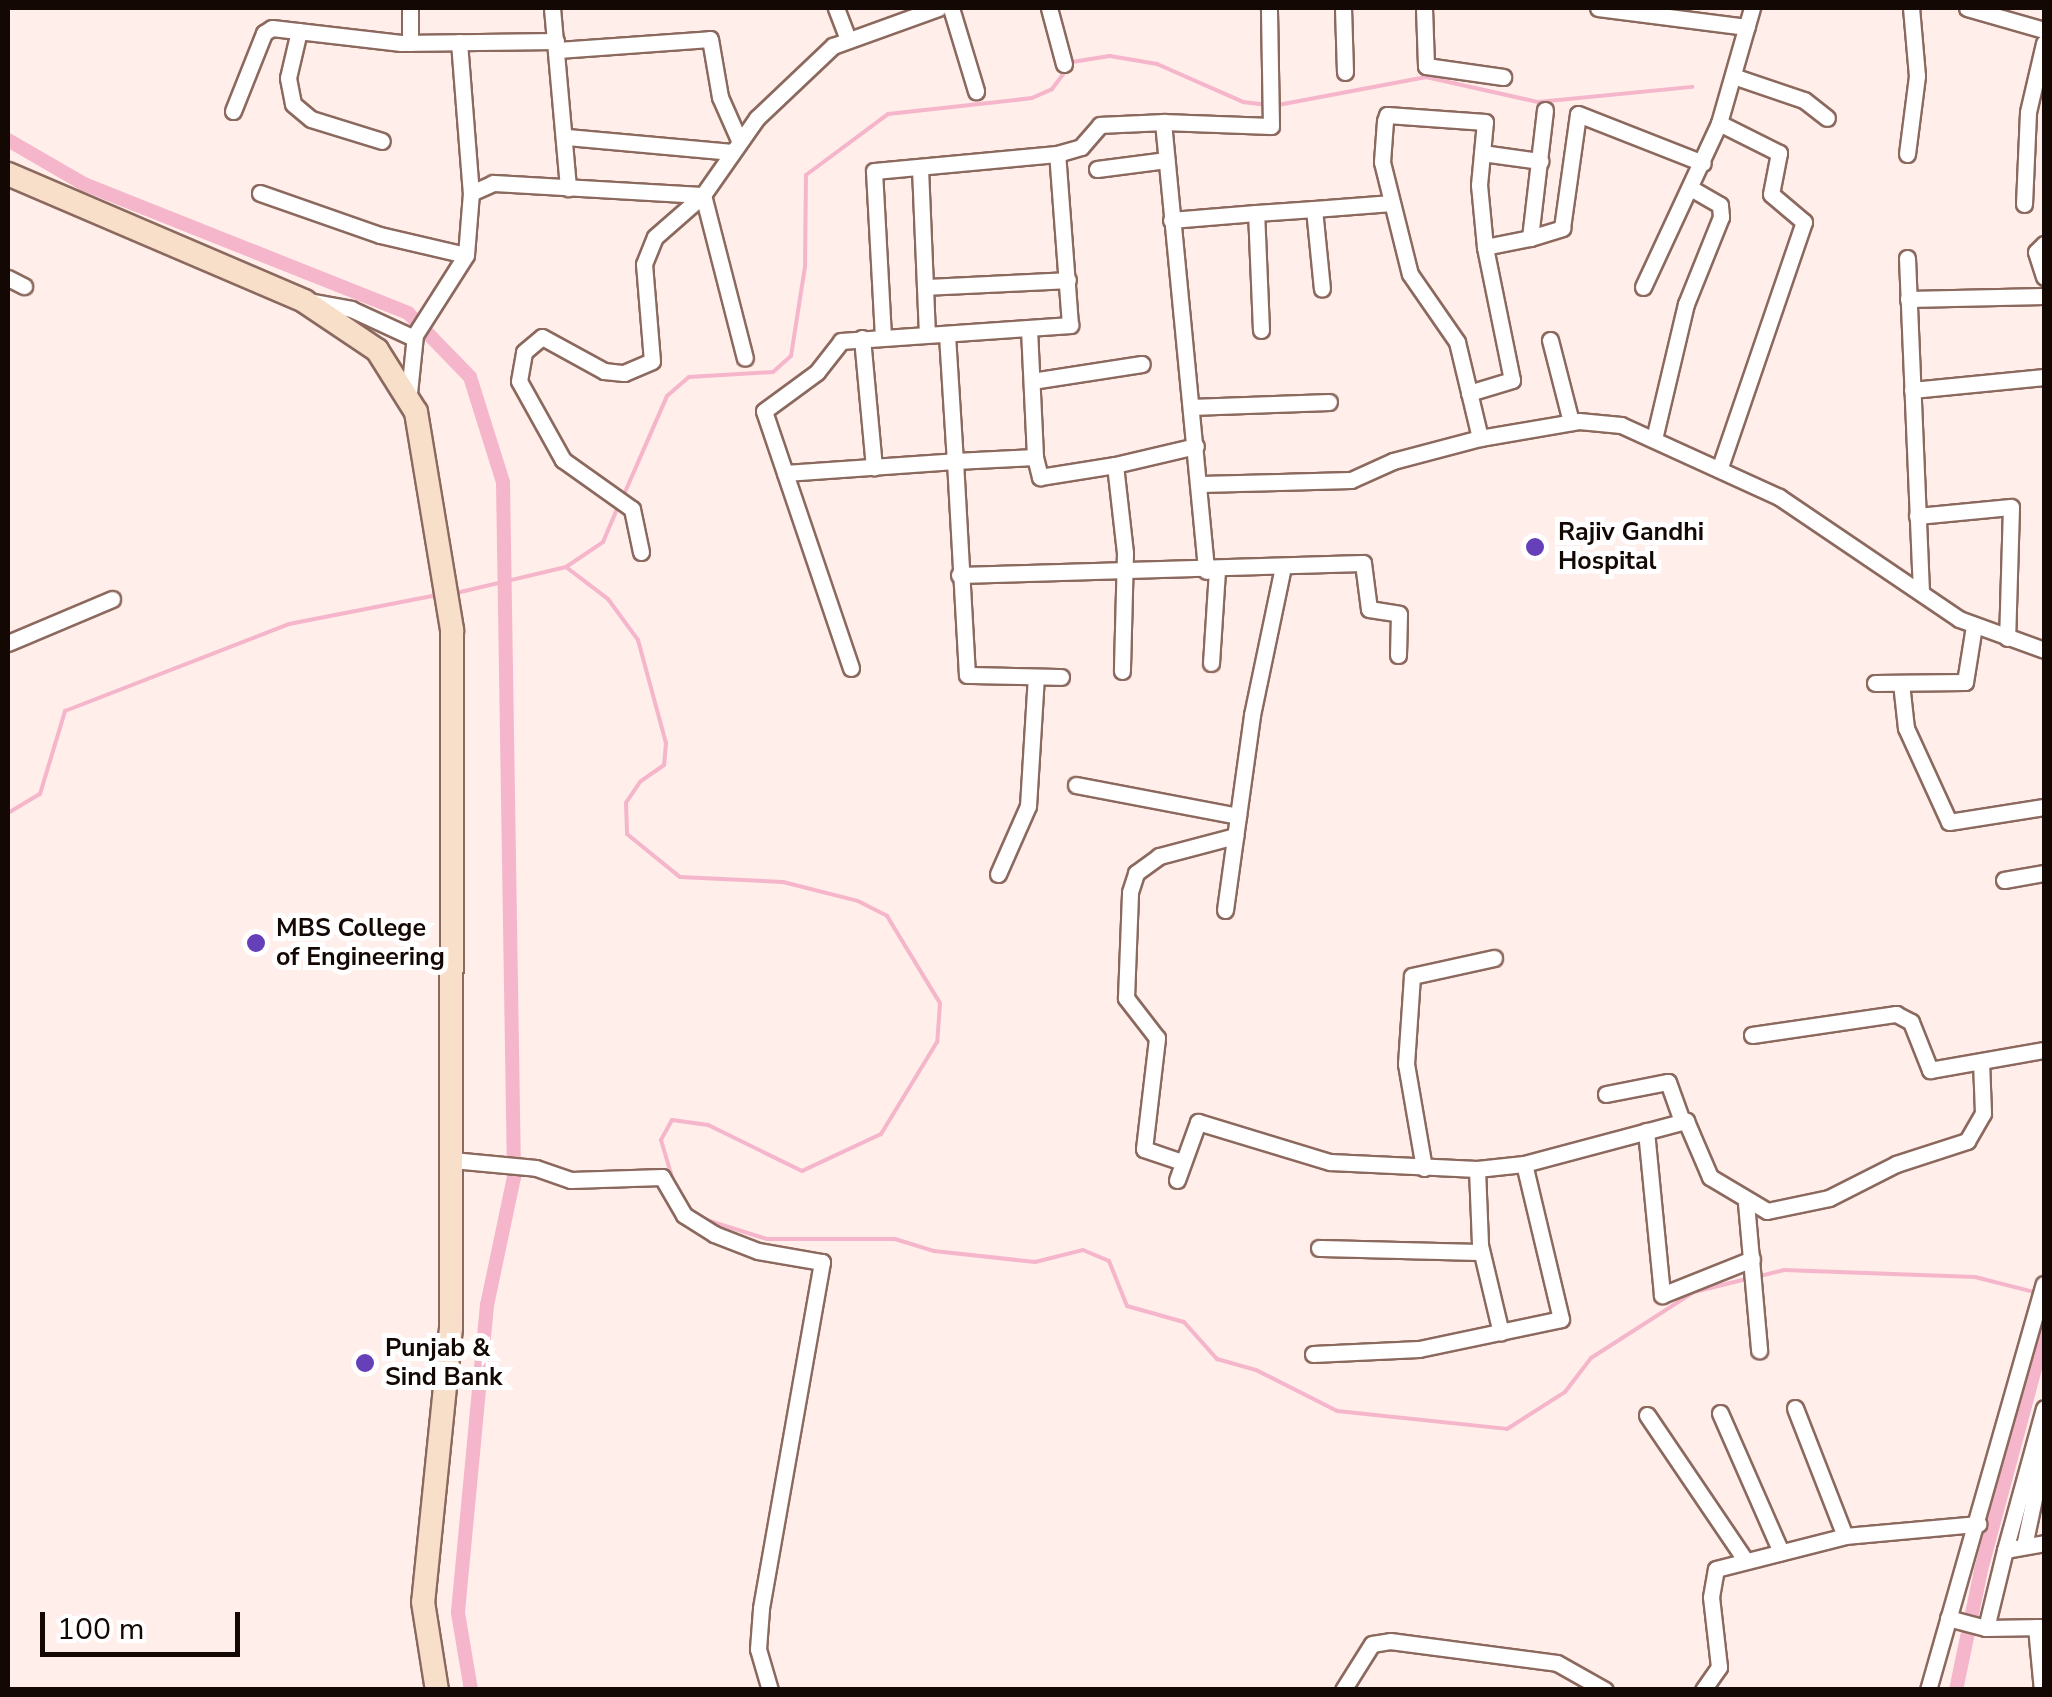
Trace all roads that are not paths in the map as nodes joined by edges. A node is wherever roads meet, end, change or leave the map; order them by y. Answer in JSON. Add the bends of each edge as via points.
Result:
{"nodes":[{"id":1,"x":410,"y":8,"type":"edge"},
{"id":2,"x":552,"y":8,"type":"edge"},
{"id":3,"x":836,"y":8,"type":"edge"},
{"id":4,"x":936,"y":8,"type":"edge"},
{"id":5,"x":951,"y":8,"type":"edge"},
{"id":6,"x":1049,"y":8,"type":"edge"},
{"id":7,"x":1269,"y":8,"type":"edge"},
{"id":8,"x":1342,"y":8,"type":"edge"},
{"id":9,"x":1424,"y":8,"type":"edge"},
{"id":10,"x":1598,"y":8,"type":"edge"},
{"id":11,"x":1752,"y":8,"type":"edge"},
{"id":12,"x":1894,"y":8,"type":"edge"},
{"id":13,"x":1902,"y":8,"type":"edge"},
{"id":14,"x":1911,"y":8,"type":"edge"},
{"id":15,"x":1967,"y":8,"type":"edge"},
{"id":16,"x":1746,"y":27,"type":"junction"},
{"id":17,"x":2044,"y":30,"type":"edge"},
{"id":18,"x":300,"y":31,"type":"junction"},
{"id":19,"x":847,"y":37,"type":"junction"},
{"id":20,"x":459,"y":42,"type":"junction"},
{"id":21,"x":410,"y":43,"type":"junction"},
{"id":22,"x":2044,"y":43,"type":"edge"},
{"id":23,"x":557,"y":46,"type":"junction"},
{"id":24,"x":1064,"y":64,"type":"dead end"},
{"id":25,"x":1345,"y":72,"type":"dead end"},
{"id":26,"x":1504,"y":77,"type":"dead end"},
{"id":27,"x":1730,"y":84,"type":"junction"},
{"id":28,"x":976,"y":91,"type":"dead end"},
{"id":29,"x":1545,"y":110,"type":"dead end"},
{"id":30,"x":233,"y":111,"type":"dead end"},
{"id":31,"x":1826,"y":118,"type":"dead end"},
{"id":32,"x":1163,"y":122,"type":"junction"},
{"id":33,"x":1719,"y":123,"type":"junction"},
{"id":34,"x":567,"y":138,"type":"junction"},
{"id":35,"x":382,"y":141,"type":"dead end"},
{"id":36,"x":736,"y":146,"type":"junction"},
{"id":37,"x":1482,"y":152,"type":"junction"},
{"id":38,"x":1056,"y":154,"type":"junction"},
{"id":39,"x":1907,"y":154,"type":"dead end"},
{"id":40,"x":1166,"y":160,"type":"junction"},
{"id":41,"x":1540,"y":161,"type":"junction"},
{"id":42,"x":1702,"y":164,"type":"junction"},
{"id":43,"x":920,"y":168,"type":"junction"},
{"id":44,"x":1097,"y":169,"type":"dead end"},
{"id":45,"x":8,"y":174,"type":"edge"},
{"id":46,"x":568,"y":188,"type":"junction"},
{"id":47,"x":1691,"y":188,"type":"junction"},
{"id":48,"x":472,"y":192,"type":"junction"},
{"id":49,"x":260,"y":193,"type":"dead end"},
{"id":50,"x":703,"y":194,"type":"junction"},
{"id":51,"x":1392,"y":203,"type":"junction"},
{"id":52,"x":2024,"y":204,"type":"dead end"},
{"id":53,"x":1314,"y":209,"type":"junction"},
{"id":54,"x":1256,"y":214,"type":"junction"},
{"id":55,"x":1171,"y":220,"type":"junction"},
{"id":56,"x":1530,"y":238,"type":"junction"},
{"id":57,"x":2044,"y":244,"type":"edge"},
{"id":58,"x":1485,"y":247,"type":"junction"},
{"id":59,"x":466,"y":255,"type":"junction"},
{"id":60,"x":1907,"y":258,"type":"dead end"},
{"id":61,"x":2044,"y":277,"type":"edge"},
{"id":62,"x":8,"y":278,"type":"edge"},
{"id":63,"x":1068,"y":280,"type":"junction"},
{"id":64,"x":24,"y":286,"type":"dead end"},
{"id":65,"x":925,"y":287,"type":"junction"},
{"id":66,"x":1643,"y":287,"type":"dead end"},
{"id":67,"x":1322,"y":288,"type":"dead end"},
{"id":68,"x":2044,"y":296,"type":"edge"},
{"id":69,"x":1908,"y":298,"type":"junction"},
{"id":70,"x":304,"y":301,"type":"junction"},
{"id":71,"x":1029,"y":329,"type":"junction"},
{"id":72,"x":1261,"y":330,"type":"dead end"},
{"id":73,"x":927,"y":334,"type":"junction"},
{"id":74,"x":415,"y":335,"type":"junction"},
{"id":75,"x":948,"y":335,"type":"junction"},
{"id":76,"x":883,"y":337,"type":"junction"},
{"id":77,"x":862,"y":338,"type":"junction"},
{"id":78,"x":1550,"y":340,"type":"dead end"},
{"id":79,"x":746,"y":358,"type":"dead end"},
{"id":80,"x":1142,"y":364,"type":"dead end"},
{"id":81,"x":2044,"y":377,"type":"edge"},
{"id":82,"x":1032,"y":381,"type":"junction"},
{"id":83,"x":1912,"y":390,"type":"junction"},
{"id":84,"x":409,"y":393,"type":"junction"},
{"id":85,"x":1469,"y":393,"type":"junction"},
{"id":86,"x":1329,"y":402,"type":"dead end"},
{"id":87,"x":1191,"y":407,"type":"junction"},
{"id":88,"x":1571,"y":422,"type":"junction"},
{"id":89,"x":1480,"y":438,"type":"junction"},
{"id":90,"x":1654,"y":439,"type":"junction"},
{"id":91,"x":1196,"y":446,"type":"junction"},
{"id":92,"x":1035,"y":457,"type":"junction"},
{"id":93,"x":954,"y":461,"type":"junction"},
{"id":94,"x":1115,"y":465,"type":"junction"},
{"id":95,"x":874,"y":467,"type":"junction"},
{"id":96,"x":1720,"y":467,"type":"junction"},
{"id":97,"x":785,"y":473,"type":"junction"},
{"id":98,"x":1200,"y":484,"type":"junction"},
{"id":99,"x":1917,"y":516,"type":"junction"},
{"id":100,"x":641,"y":552,"type":"dead end"},
{"id":101,"x":1283,"y":567,"type":"junction"},
{"id":102,"x":1126,"y":570,"type":"junction"},
{"id":103,"x":1211,"y":571,"type":"junction"},
{"id":104,"x":959,"y":574,"type":"junction"},
{"id":105,"x":1920,"y":593,"type":"junction"},
{"id":106,"x":112,"y":598,"type":"dead end"},
{"id":107,"x":1974,"y":626,"type":"junction"},
{"id":108,"x":2007,"y":638,"type":"junction"},
{"id":109,"x":8,"y":643,"type":"edge"},
{"id":110,"x":2044,"y":650,"type":"edge"},
{"id":111,"x":1398,"y":654,"type":"dead end"},
{"id":112,"x":1211,"y":663,"type":"dead end"},
{"id":113,"x":851,"y":668,"type":"dead end"},
{"id":114,"x":1122,"y":671,"type":"dead end"},
{"id":115,"x":1061,"y":676,"type":"dead end"},
{"id":116,"x":1036,"y":678,"type":"junction"},
{"id":117,"x":1901,"y":683,"type":"junction"},
{"id":118,"x":1875,"y":684,"type":"dead end"},
{"id":119,"x":1076,"y":785,"type":"dead end"},
{"id":120,"x":2044,"y":806,"type":"edge"},
{"id":121,"x":1238,"y":816,"type":"junction"},
{"id":122,"x":1235,"y":836,"type":"junction"},
{"id":123,"x":2044,"y":873,"type":"edge"},
{"id":124,"x":998,"y":874,"type":"dead end"},
{"id":125,"x":2004,"y":880,"type":"dead end"},
{"id":126,"x":1225,"y":910,"type":"dead end"},
{"id":127,"x":1494,"y":958,"type":"dead end"},
{"id":128,"x":1752,"y":1034,"type":"dead end"},
{"id":129,"x":2044,"y":1050,"type":"edge"},
{"id":130,"x":1981,"y":1062,"type":"junction"},
{"id":131,"x":1606,"y":1094,"type":"dead end"},
{"id":132,"x":1682,"y":1121,"type":"junction"},
{"id":133,"x":1646,"y":1131,"type":"junction"},
{"id":134,"x":452,"y":1160,"type":"junction"},
{"id":135,"x":1182,"y":1162,"type":"junction"},
{"id":136,"x":1524,"y":1164,"type":"junction"},
{"id":137,"x":1424,"y":1168,"type":"junction"},
{"id":138,"x":1477,"y":1169,"type":"junction"},
{"id":139,"x":1177,"y":1180,"type":"dead end"},
{"id":140,"x":1746,"y":1203,"type":"junction"},
{"id":141,"x":1320,"y":1248,"type":"dead end"},
{"id":142,"x":1482,"y":1252,"type":"junction"},
{"id":143,"x":1753,"y":1270,"type":"junction"},
{"id":144,"x":2043,"y":1291,"type":"edge"},
{"id":145,"x":1501,"y":1333,"type":"junction"},
{"id":146,"x":1759,"y":1350,"type":"dead end"},
{"id":147,"x":1313,"y":1354,"type":"dead end"},
{"id":148,"x":1795,"y":1408,"type":"dead end"},
{"id":149,"x":2044,"y":1408,"type":"edge"},
{"id":150,"x":1720,"y":1412,"type":"dead end"},
{"id":151,"x":1647,"y":1415,"type":"dead end"},
{"id":152,"x":2044,"y":1451,"type":"edge"},
{"id":153,"x":1978,"y":1524,"type":"junction"},
{"id":154,"x":1844,"y":1536,"type":"junction"},
{"id":155,"x":2044,"y":1543,"type":"edge"},
{"id":156,"x":2024,"y":1546,"type":"junction"},
{"id":157,"x":2005,"y":1550,"type":"junction"},
{"id":158,"x":1782,"y":1552,"type":"junction"},
{"id":159,"x":1744,"y":1560,"type":"junction"},
{"id":160,"x":1953,"y":1620,"type":"junction"},
{"id":161,"x":1982,"y":1627,"type":"junction"},
{"id":162,"x":2040,"y":1627,"type":"edge"},
{"id":163,"x":1603,"y":1689,"type":"edge"},
{"id":164,"x":437,"y":1690,"type":"edge"},
{"id":165,"x":770,"y":1690,"type":"edge"},
{"id":166,"x":1342,"y":1690,"type":"edge"},
{"id":167,"x":1703,"y":1690,"type":"edge"},
{"id":168,"x":1928,"y":1690,"type":"edge"},
{"id":169,"x":2042,"y":1690,"type":"edge"}],
"edges":[{"from":1,"to":21,"type":"street"},
{"from":2,"to":23,"type":"street"},
{"from":3,"to":19,"type":"street"},
{"from":4,"to":19,"type":"street"},
{"from":5,"to":28,"type":"street"},
{"from":6,"to":24,"type":"street"},
{"from":7,"to":32,"type":"street","via":[[1271,126]]},
{"from":8,"to":25,"type":"street"},
{"from":9,"to":26,"type":"street","via":[[1426,66]]},
{"from":10,"to":16,"type":"street"},
{"from":11,"to":16,"type":"street"},
{"from":12,"to":13,"type":"street"},
{"from":14,"to":39,"type":"street","via":[[1917,76]]},
{"from":15,"to":17,"type":"street"},
{"from":16,"to":27,"type":"street"},
{"from":18,"to":21,"type":"street"},
{"from":18,"to":30,"type":"street","via":[[264,33]]},
{"from":18,"to":35,"type":"street","via":[[288,78],[293,104],[311,119]]},
{"from":19,"to":36,"type":"street"},
{"from":20,"to":21,"type":"street"},
{"from":20,"to":23,"type":"street"},
{"from":20,"to":48,"type":"street"},
{"from":22,"to":52,"type":"street","via":[[2028,112]]},
{"from":23,"to":34,"type":"street"},
{"from":23,"to":36,"type":"street","via":[[710,39]]},
{"from":27,"to":31,"type":"street","via":[[1804,100]]},
{"from":27,"to":33,"type":"street"},
{"from":29,"to":41,"type":"street"},
{"from":32,"to":38,"type":"street","via":[[1100,126],[1081,147]]},
{"from":32,"to":40,"type":"street"},
{"from":33,"to":42,"type":"street"},
{"from":33,"to":96,"type":"street","via":[[1778,153],[1771,194],[1804,222]]},
{"from":34,"to":36,"type":"street"},
{"from":34,"to":46,"type":"street"},
{"from":36,"to":50,"type":"street"},
{"from":37,"to":41,"type":"street"},
{"from":37,"to":51,"type":"street","via":[[1482,119],[1387,115],[1382,162]]},
{"from":37,"to":58,"type":"street"},
{"from":38,"to":43,"type":"street"},
{"from":38,"to":63,"type":"street"},
{"from":40,"to":44,"type":"street"},
{"from":40,"to":55,"type":"street"},
{"from":41,"to":56,"type":"street"},
{"from":42,"to":47,"type":"street"},
{"from":42,"to":56,"type":"street","via":[[1578,114],[1562,228]]},
{"from":43,"to":65,"type":"street"},
{"from":43,"to":76,"type":"street","via":[[872,174]]},
{"from":45,"to":70,"type":"street"},
{"from":46,"to":48,"type":"street","via":[[504,182]]},
{"from":46,"to":50,"type":"street"},
{"from":47,"to":66,"type":"street"},
{"from":47,"to":90,"type":"street","via":[[1720,205],[1721,217],[1686,304]]},
{"from":48,"to":59,"type":"street"},
{"from":49,"to":59,"type":"street","via":[[362,230]]},
{"from":50,"to":79,"type":"street"},
{"from":50,"to":100,"type":"street","via":[[647,252],[652,361],[624,373],[604,371],[542,336],[520,363],[523,389],[563,460],[632,509]]},
{"from":51,"to":53,"type":"street"},
{"from":51,"to":85,"type":"street","via":[[1410,274],[1457,342]]},
{"from":53,"to":54,"type":"street"},
{"from":53,"to":67,"type":"street"},
{"from":54,"to":55,"type":"street"},
{"from":54,"to":72,"type":"street"},
{"from":55,"to":87,"type":"street"},
{"from":56,"to":58,"type":"street"},
{"from":57,"to":61,"type":"street","via":[[2036,252]]},
{"from":58,"to":85,"type":"street","via":[[1512,380]]},
{"from":59,"to":74,"type":"street"},
{"from":60,"to":69,"type":"street"},
{"from":62,"to":64,"type":"street"},
{"from":63,"to":65,"type":"street"},
{"from":63,"to":71,"type":"street","via":[[1070,324]]},
{"from":65,"to":73,"type":"street"},
{"from":68,"to":69,"type":"street"},
{"from":69,"to":83,"type":"street"},
{"from":70,"to":74,"type":"street","via":[[351,310]]},
{"from":70,"to":84,"type":"street","via":[[378,350]]},
{"from":71,"to":75,"type":"street"},
{"from":71,"to":82,"type":"street"},
{"from":73,"to":75,"type":"street"},
{"from":73,"to":76,"type":"street"},
{"from":74,"to":84,"type":"street"},
{"from":75,"to":93,"type":"street"},
{"from":76,"to":77,"type":"street"},
{"from":77,"to":95,"type":"street"},
{"from":77,"to":97,"type":"street","via":[[841,341],[817,372],[764,411]]},
{"from":78,"to":88,"type":"street"},
{"from":80,"to":82,"type":"street"},
{"from":81,"to":83,"type":"street"},
{"from":82,"to":92,"type":"street"},
{"from":83,"to":99,"type":"street"},
{"from":84,"to":134,"type":"street","via":[[452,630]]},
{"from":85,"to":89,"type":"street"},
{"from":86,"to":87,"type":"street"},
{"from":87,"to":91,"type":"street"},
{"from":88,"to":89,"type":"street"},
{"from":88,"to":90,"type":"street","via":[[1609,422]]},
{"from":89,"to":98,"type":"street","via":[[1350,480]]},
{"from":90,"to":96,"type":"street"},
{"from":91,"to":94,"type":"street"},
{"from":91,"to":98,"type":"street"},
{"from":92,"to":93,"type":"street"},
{"from":92,"to":94,"type":"street","via":[[1040,477]]},
{"from":93,"to":95,"type":"street"},
{"from":93,"to":104,"type":"street"},
{"from":94,"to":102,"type":"street"},
{"from":95,"to":97,"type":"street"},
{"from":96,"to":105,"type":"street","via":[[1779,497]]},
{"from":97,"to":113,"type":"street"},
{"from":98,"to":103,"type":"street"},
{"from":99,"to":105,"type":"street"},
{"from":99,"to":108,"type":"street","via":[[2011,508]]},
{"from":101,"to":103,"type":"street"},
{"from":101,"to":111,"type":"street","via":[[1366,565],[1368,610],[1399,614]]},
{"from":101,"to":121,"type":"street"},
{"from":102,"to":103,"type":"street"},
{"from":102,"to":104,"type":"street"},
{"from":102,"to":114,"type":"street"},
{"from":103,"to":112,"type":"street"},
{"from":104,"to":116,"type":"street","via":[[967,674]]},
{"from":105,"to":107,"type":"street"},
{"from":106,"to":109,"type":"street"},
{"from":107,"to":108,"type":"street"},
{"from":107,"to":117,"type":"street","via":[[1965,682]]},
{"from":108,"to":110,"type":"street"},
{"from":115,"to":116,"type":"street"},
{"from":116,"to":124,"type":"street","via":[[1028,806]]},
{"from":117,"to":118,"type":"street"},
{"from":117,"to":120,"type":"street","via":[[1910,740],[1948,822]]},
{"from":119,"to":121,"type":"street"},
{"from":121,"to":122,"type":"street"},
{"from":122,"to":126,"type":"street"},
{"from":122,"to":135,"type":"street","via":[[1159,856],[1136,873],[1130,892],[1126,998],[1157,1038],[1144,1149]]},
{"from":123,"to":125,"type":"street"},
{"from":127,"to":137,"type":"street","via":[[1412,976],[1406,1064]]},
{"from":128,"to":130,"type":"street","via":[[1904,1014],[1930,1070]]},
{"from":129,"to":130,"type":"street"},
{"from":130,"to":140,"type":"street","via":[[1983,1113],[1967,1141],[1896,1164],[1829,1198],[1767,1211]]},
{"from":131,"to":132,"type":"street","via":[[1668,1082]]},
{"from":132,"to":133,"type":"street"},
{"from":132,"to":140,"type":"street","via":[[1690,1124],[1710,1177]]},
{"from":133,"to":136,"type":"street"},
{"from":133,"to":143,"type":"street","via":[[1662,1296]]},
{"from":134,"to":164,"type":"street","via":[[450,1328],[423,1602]]},
{"from":134,"to":165,"type":"street","via":[[536,1168],[571,1180],[662,1177],[684,1215],[714,1234],[758,1252],[822,1262],[760,1609],[758,1650]]},
{"from":135,"to":137,"type":"street","via":[[1198,1122],[1330,1162]]},
{"from":135,"to":139,"type":"street"},
{"from":136,"to":138,"type":"street"},
{"from":136,"to":145,"type":"street","via":[[1562,1314],[1558,1321]]},
{"from":137,"to":138,"type":"street"},
{"from":138,"to":142,"type":"street"},
{"from":140,"to":143,"type":"street"},
{"from":141,"to":142,"type":"street"},
{"from":142,"to":145,"type":"street"},
{"from":143,"to":146,"type":"street"},
{"from":144,"to":153,"type":"street"},
{"from":145,"to":147,"type":"street","via":[[1395,1352]]},
{"from":148,"to":154,"type":"street"},
{"from":149,"to":157,"type":"street"},
{"from":150,"to":158,"type":"street"},
{"from":151,"to":159,"type":"street"},
{"from":152,"to":156,"type":"street"},
{"from":153,"to":154,"type":"street"},
{"from":153,"to":160,"type":"street"},
{"from":154,"to":158,"type":"street"},
{"from":155,"to":156,"type":"street"},
{"from":156,"to":157,"type":"street"},
{"from":157,"to":161,"type":"street"},
{"from":158,"to":159,"type":"street"},
{"from":159,"to":167,"type":"street","via":[[1713,1574],[1719,1667]]},
{"from":160,"to":161,"type":"street"},
{"from":160,"to":168,"type":"street"},
{"from":161,"to":162,"type":"street"},
{"from":162,"to":169,"type":"street"},
{"from":163,"to":166,"type":"street","via":[[1557,1663],[1390,1640],[1372,1644]]}]}
